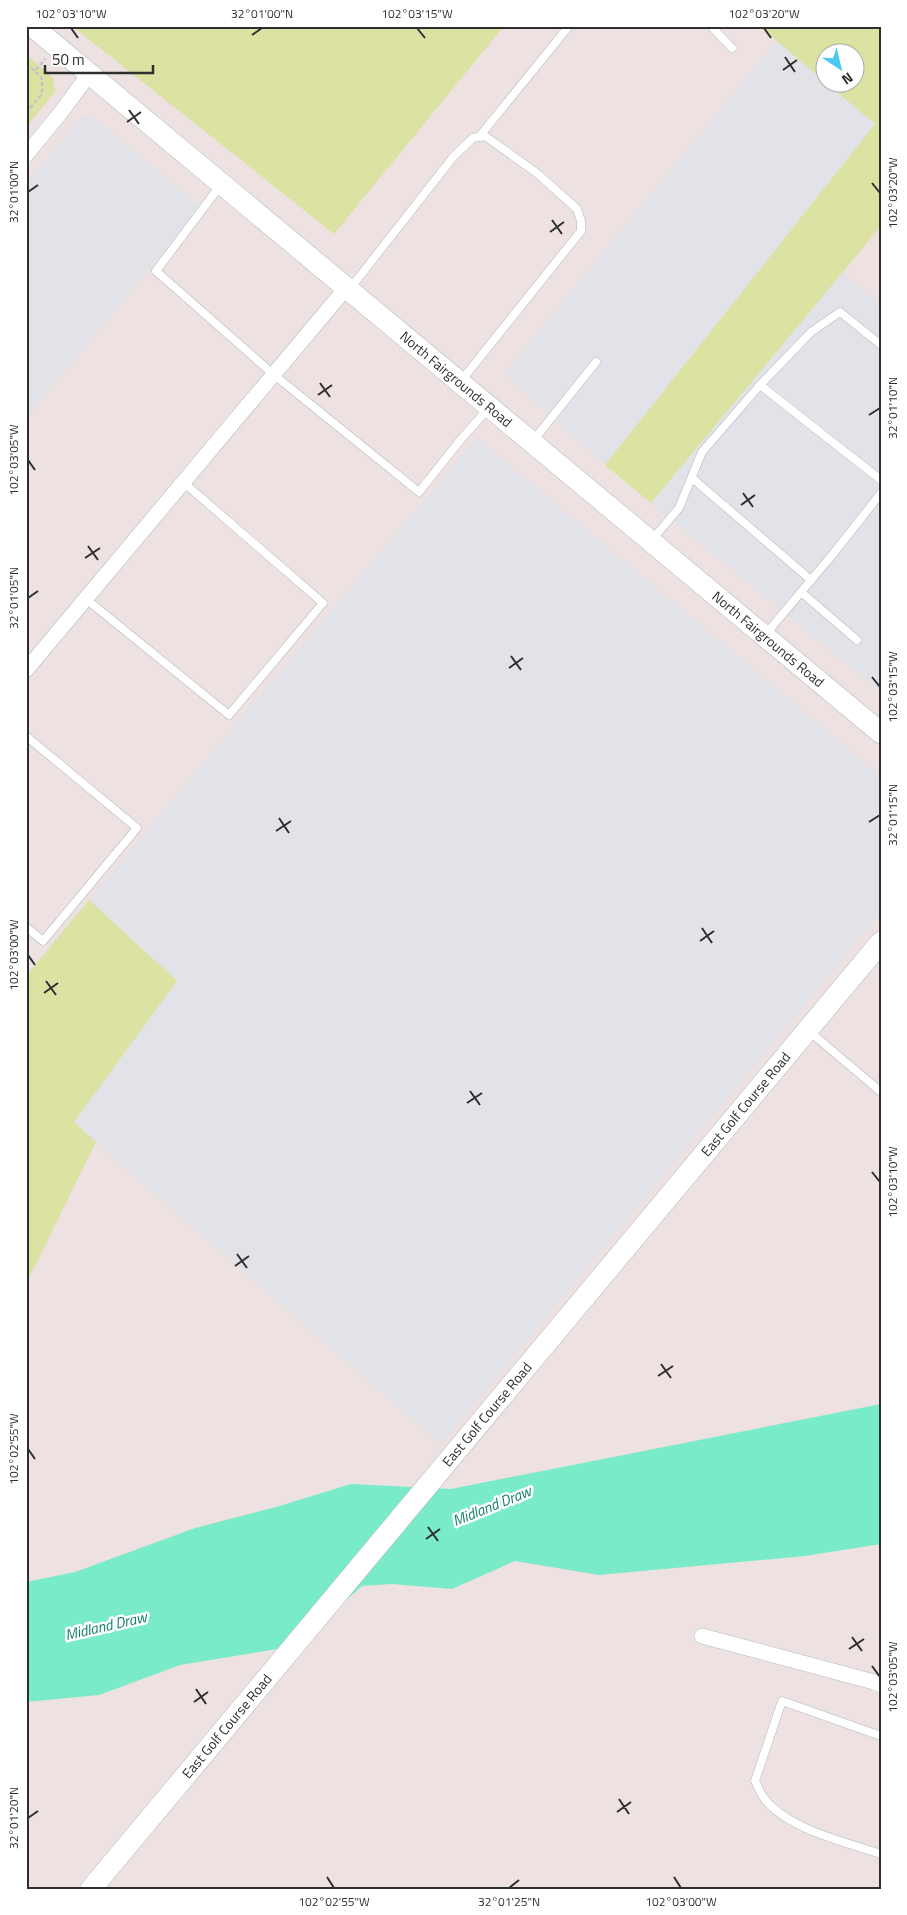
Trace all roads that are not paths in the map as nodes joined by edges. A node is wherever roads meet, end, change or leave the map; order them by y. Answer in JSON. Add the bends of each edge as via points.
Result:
{"nodes":[{"id":1,"x":32,"y":26,"type":"edge"},
{"id":2,"x":569,"y":26,"type":"edge"},
{"id":3,"x":711,"y":26,"type":"edge"},
{"id":4,"x":732,"y":48,"type":"dead end"},
{"id":5,"x":89,"y":74,"type":"junction"},
{"id":6,"x":479,"y":137,"type":"junction"},
{"id":7,"x":26,"y":155,"type":"edge"},
{"id":8,"x":221,"y":184,"type":"junction"},
{"id":9,"x":347,"y":289,"type":"junction"},
{"id":10,"x":881,"y":345,"type":"edge"},
{"id":11,"x":596,"y":362,"type":"dead end"},
{"id":12,"x":274,"y":374,"type":"junction"},
{"id":13,"x":460,"y":383,"type":"junction"},
{"id":14,"x":760,"y":385,"type":"junction"},
{"id":15,"x":489,"y":407,"type":"junction"},
{"id":16,"x":532,"y":443,"type":"junction"},
{"id":17,"x":692,"y":478,"type":"junction"},
{"id":18,"x":881,"y":480,"type":"edge"},
{"id":19,"x":183,"y":482,"type":"junction"},
{"id":20,"x":881,"y":493,"type":"edge"},
{"id":21,"x":650,"y":542,"type":"junction"},
{"id":22,"x":811,"y":580,"type":"junction"},
{"id":23,"x":801,"y":592,"type":"junction"},
{"id":24,"x":86,"y":598,"type":"junction"},
{"id":25,"x":764,"y":636,"type":"junction"},
{"id":26,"x":857,"y":640,"type":"dead end"},
{"id":27,"x":26,"y":670,"type":"edge"},
{"id":28,"x":881,"y":733,"type":"edge"},
{"id":29,"x":26,"y":736,"type":"edge"},
{"id":30,"x":26,"y":926,"type":"edge"},
{"id":31,"x":881,"y":942,"type":"edge"},
{"id":32,"x":808,"y":1029,"type":"junction"},
{"id":33,"x":881,"y":1092,"type":"edge"},
{"id":34,"x":702,"y":1636,"type":"dead end"},
{"id":35,"x":881,"y":1685,"type":"edge"},
{"id":36,"x":881,"y":1736,"type":"edge"},
{"id":37,"x":881,"y":1854,"type":"edge"},
{"id":38,"x":92,"y":1889,"type":"edge"}],
"edges":[{"from":1,"to":5,"type":"street","name":"North Fairgrounds Road"},
{"from":2,"to":6,"type":"lane"},
{"from":3,"to":4,"type":"lane"},
{"from":5,"to":7,"type":"street"},
{"from":5,"to":8,"type":"street","name":"North Fairgrounds Road"},
{"from":6,"to":9,"type":"lane","via":[[454,156]]},
{"from":6,"to":13,"type":"lane","via":[[485,136],[538,174],[577,208],[581,230]]},
{"from":8,"to":9,"type":"street","name":"North Fairgrounds Road"},
{"from":8,"to":12,"type":"lane","via":[[156,271]]},
{"from":9,"to":12,"type":"street"},
{"from":9,"to":13,"type":"street","name":"North Fairgrounds Road"},
{"from":10,"to":14,"type":"lane","via":[[840,312],[811,332]]},
{"from":11,"to":16,"type":"lane"},
{"from":12,"to":15,"type":"lane","via":[[419,492]]},
{"from":12,"to":19,"type":"street"},
{"from":13,"to":15,"type":"street","name":"North Fairgrounds Road"},
{"from":14,"to":17,"type":"lane","via":[[702,452]]},
{"from":14,"to":18,"type":"lane"},
{"from":15,"to":16,"type":"street","name":"North Fairgrounds Road"},
{"from":16,"to":21,"type":"street","name":"North Fairgrounds Road"},
{"from":17,"to":21,"type":"lane","via":[[679,508]]},
{"from":17,"to":22,"type":"lane"},
{"from":19,"to":24,"type":"street"},
{"from":19,"to":24,"type":"lane","via":[[323,603],[229,716]]},
{"from":20,"to":22,"type":"lane"},
{"from":21,"to":25,"type":"street","name":"North Fairgrounds Road"},
{"from":22,"to":23,"type":"lane"},
{"from":23,"to":25,"type":"lane"},
{"from":23,"to":26,"type":"lane"},
{"from":24,"to":27,"type":"street"},
{"from":25,"to":28,"type":"street","name":"North Fairgrounds Road"},
{"from":29,"to":30,"type":"lane","via":[[137,828],[43,940]]},
{"from":31,"to":32,"type":"street","name":"East Golf Course Road"},
{"from":32,"to":33,"type":"lane"},
{"from":32,"to":38,"type":"street","name":"East Golf Course Road"},
{"from":34,"to":35,"type":"street"},
{"from":36,"to":37,"type":"lane","via":[[782,1701],[755,1781],[764,1797],[795,1824]]}]}
